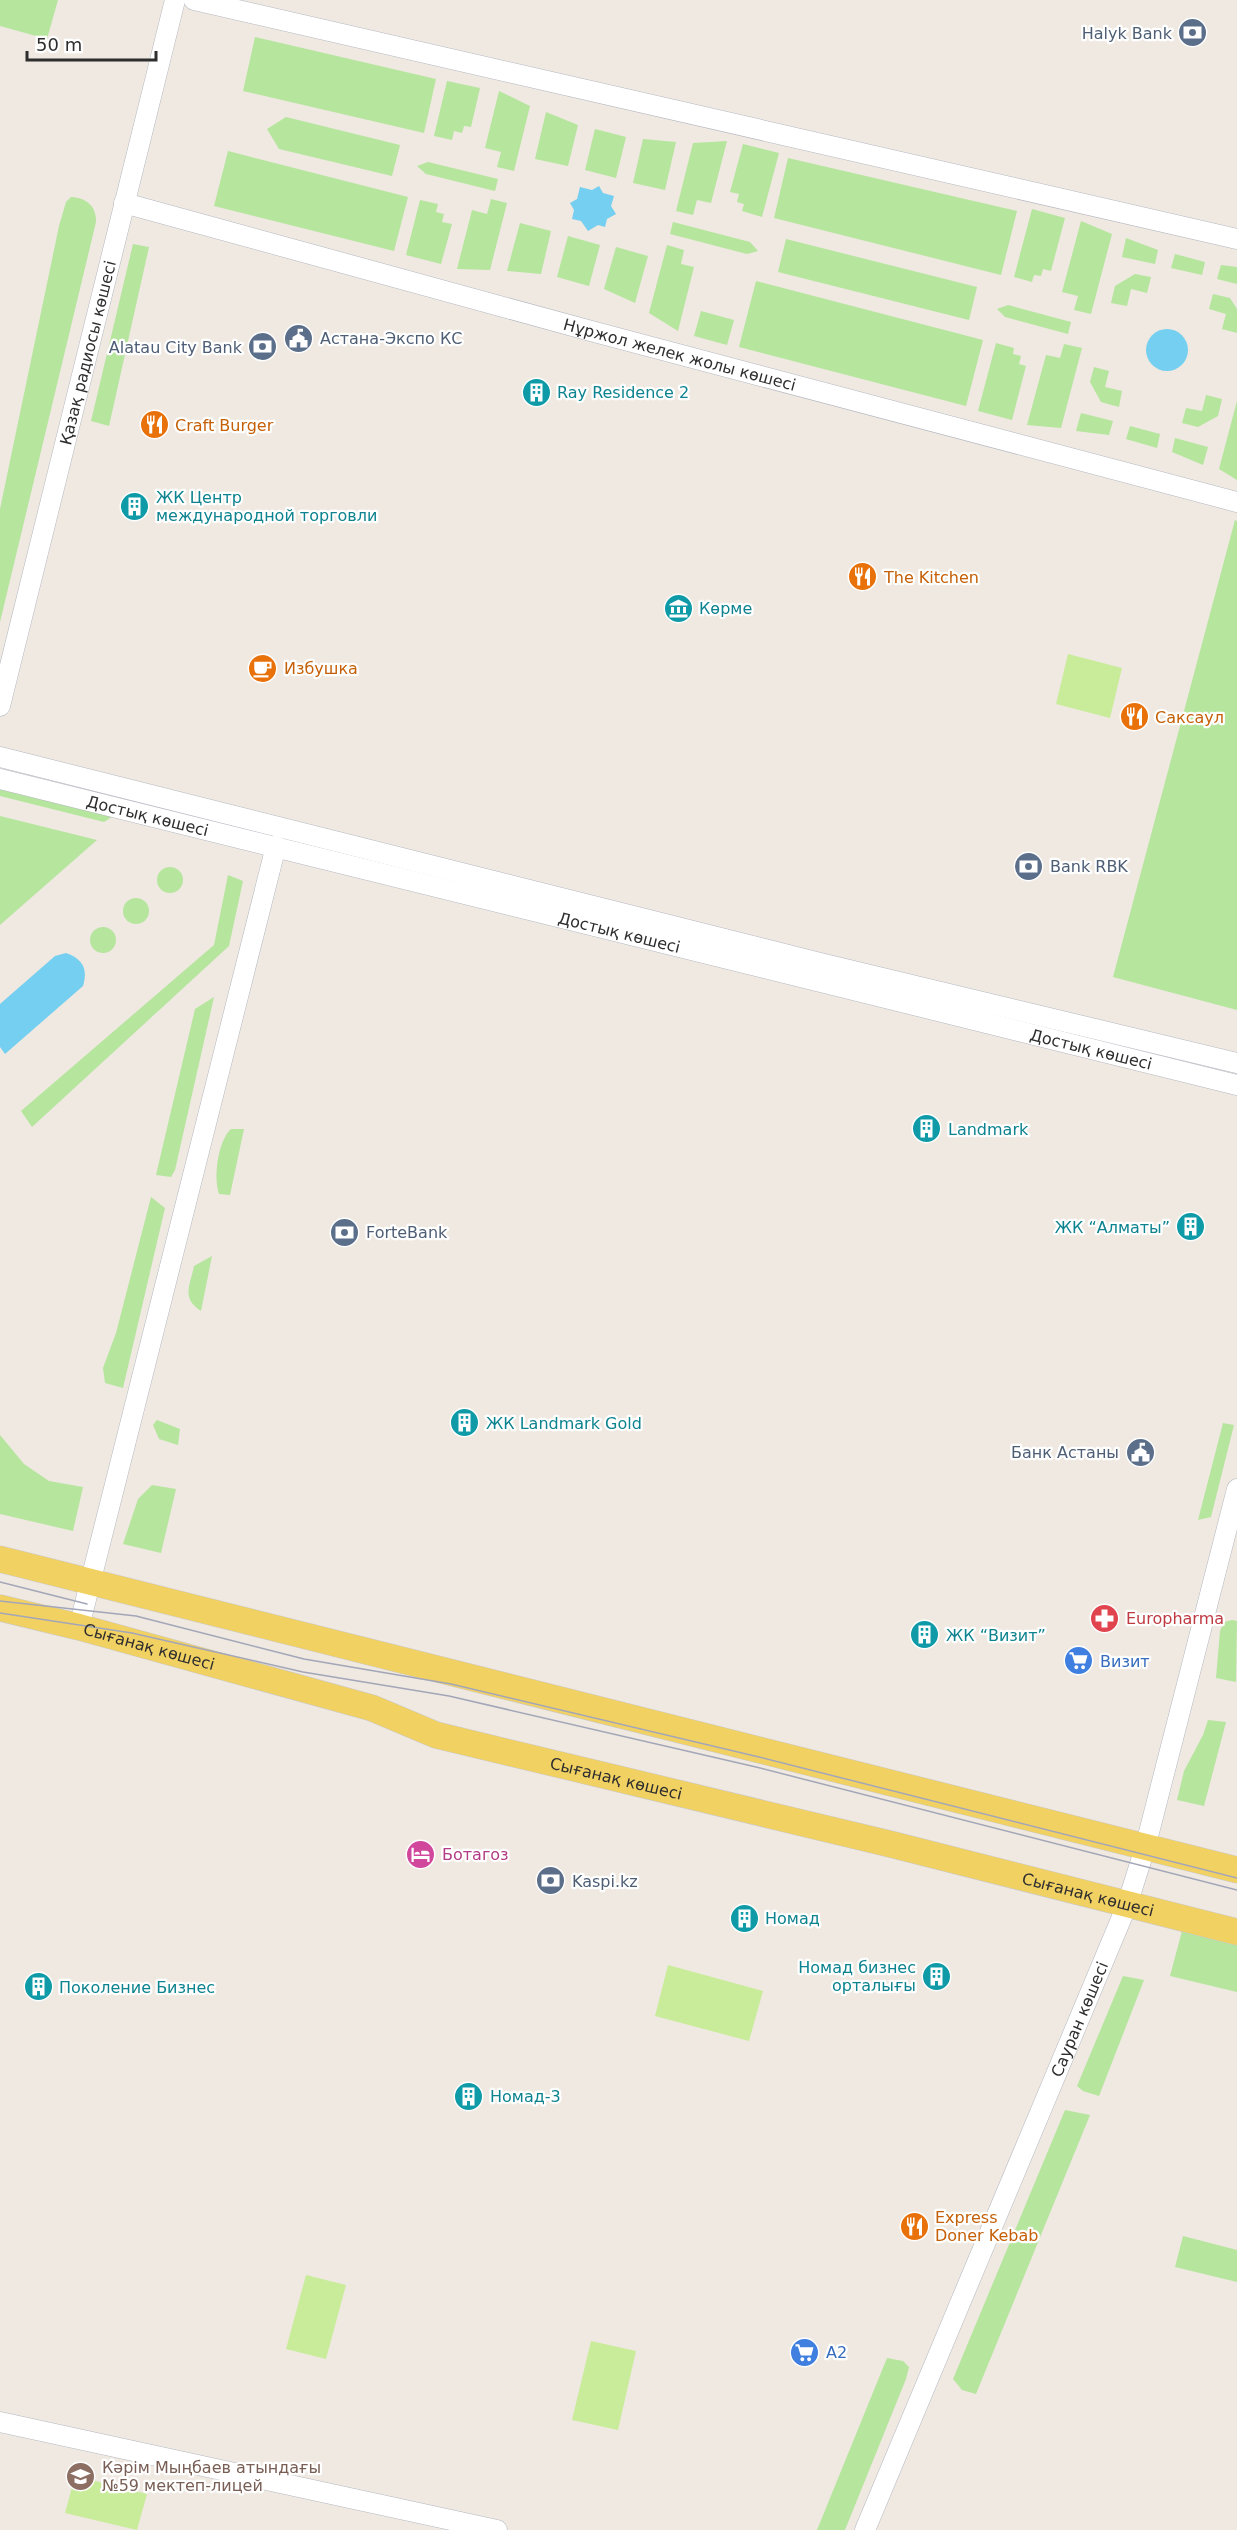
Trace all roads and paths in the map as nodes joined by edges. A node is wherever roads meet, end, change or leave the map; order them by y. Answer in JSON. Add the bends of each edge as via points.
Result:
{"nodes":[{"id":1,"x":175,"y":0,"type":"edge"},
{"id":2,"x":195,"y":0,"type":"edge"},
{"id":3,"x":124,"y":203,"type":"junction"},
{"id":4,"x":1237,"y":239,"type":"edge"},
{"id":5,"x":1237,"y":502,"type":"edge"},
{"id":6,"x":0,"y":706,"type":"edge"},
{"id":7,"x":0,"y":757,"type":"edge"},
{"id":8,"x":0,"y":779,"type":"edge"},
{"id":9,"x":276,"y":846,"type":"junction"},
{"id":10,"x":1237,"y":1063,"type":"edge"},
{"id":11,"x":1237,"y":1085,"type":"edge"},
{"id":12,"x":1237,"y":1490,"type":"edge"},
{"id":13,"x":0,"y":1559,"type":"edge"},
{"id":14,"x":90,"y":1582,"type":"junction"},
{"id":15,"x":0,"y":1608,"type":"edge"},
{"id":16,"x":79,"y":1628,"type":"junction"},
{"id":17,"x":1145,"y":1848,"type":"junction"},
{"id":18,"x":1237,"y":1870,"type":"edge"},
{"id":19,"x":1127,"y":1905,"type":"junction"},
{"id":20,"x":1237,"y":1932,"type":"edge"},
{"id":21,"x":0,"y":2422,"type":"edge"},
{"id":22,"x":497,"y":2530,"type":"edge"},
{"id":23,"x":865,"y":2530,"type":"edge"}],
"edges":[{"from":1,"to":3,"type":"street","name":"Қазақ радиосы көшесі"},
{"from":2,"to":4,"type":"street"},
{"from":3,"to":5,"type":"street","name":"Нұржол желек жолы көшесі"},
{"from":3,"to":6,"type":"street","name":"Қазақ радиосы көшесі"},
{"from":7,"to":10,"type":"street","name":"Достық көшесі","via":[[820,963]]},
{"from":8,"to":9,"type":"street","name":"Достық көшесі"},
{"from":9,"to":11,"type":"street","name":"Достық көшесі"},
{"from":9,"to":14,"type":"street"},
{"from":12,"to":17,"type":"street","name":"Сауран көшесі"},
{"from":13,"to":14,"type":"main road"},
{"from":14,"to":16,"type":"street"},
{"from":14,"to":17,"type":"main road"},
{"from":15,"to":16,"type":"main road","name":"Сығанақ көшесі"},
{"from":16,"to":19,"type":"main road","name":"Сығанақ көшесі","via":[[372,1708],[436,1735]]},
{"from":17,"to":18,"type":"main road"},
{"from":17,"to":19,"type":"street","name":"Сауран көшесі"},
{"from":19,"to":20,"type":"main road","name":"Сығанақ көшесі"},
{"from":19,"to":23,"type":"street","name":"Сауран көшесі"},
{"from":21,"to":22,"type":"street"}]}
